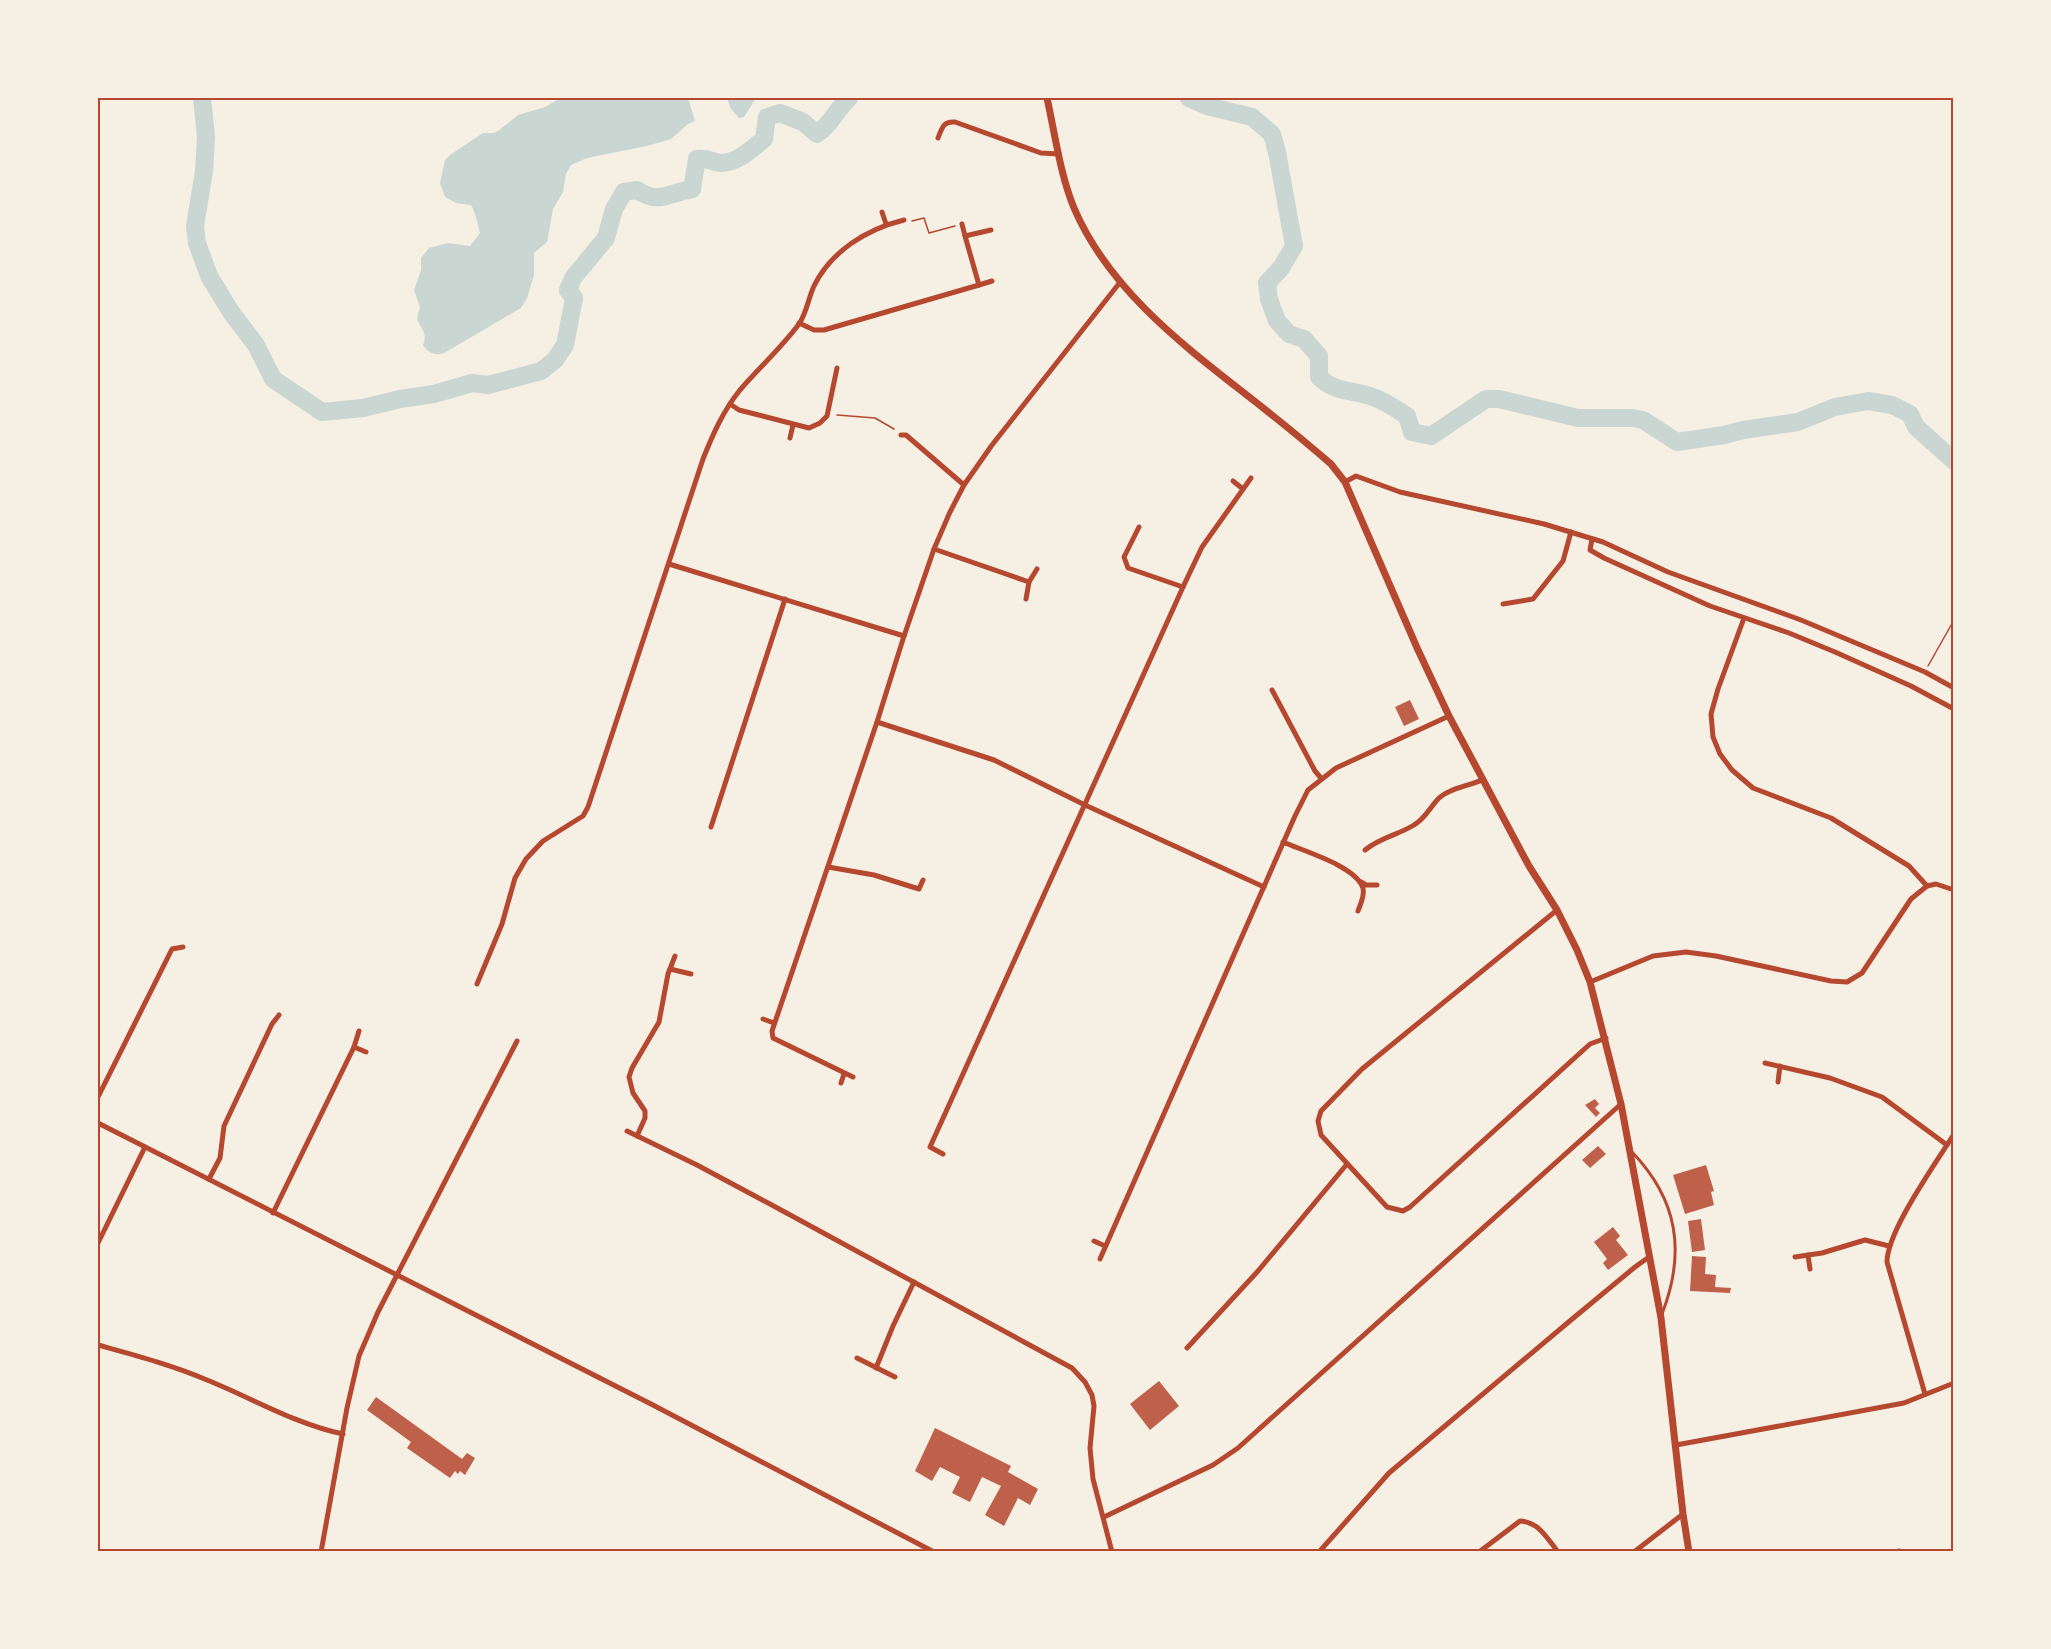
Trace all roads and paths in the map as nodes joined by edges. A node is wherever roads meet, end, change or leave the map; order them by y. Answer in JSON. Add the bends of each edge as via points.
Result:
{"nodes":[{"id":1,"x":1047,"y":98,"type":"edge"},
{"id":2,"x":938,"y":138,"type":"dead end"},
{"id":3,"x":1059,"y":154,"type":"junction"},
{"id":4,"x":882,"y":212,"type":"dead end"},
{"id":5,"x":904,"y":220,"type":"joint"},
{"id":6,"x":886,"y":224,"type":"junction"},
{"id":7,"x":962,"y":224,"type":"joint"},
{"id":8,"x":991,"y":230,"type":"dead end"},
{"id":9,"x":965,"y":236,"type":"junction"},
{"id":10,"x":992,"y":281,"type":"dead end"},
{"id":11,"x":1121,"y":281,"type":"junction"},
{"id":12,"x":979,"y":285,"type":"junction"},
{"id":13,"x":799,"y":324,"type":"junction"},
{"id":14,"x":837,"y":368,"type":"dead end"},
{"id":15,"x":730,"y":404,"type":"junction"},
{"id":16,"x":827,"y":416,"type":"junction"},
{"id":17,"x":793,"y":425,"type":"junction"},
{"id":18,"x":901,"y":435,"type":"joint"},
{"id":19,"x":790,"y":438,"type":"dead end"},
{"id":20,"x":1251,"y":478,"type":"dead end"},
{"id":21,"x":1233,"y":481,"type":"dead end"},
{"id":22,"x":1345,"y":482,"type":"junction"},
{"id":23,"x":964,"y":485,"type":"junction"},
{"id":24,"x":1243,"y":489,"type":"junction"},
{"id":25,"x":1140,"y":527,"type":"dead end"},
{"id":26,"x":1572,"y":532,"type":"junction"},
{"id":27,"x":1592,"y":538,"type":"junction"},
{"id":28,"x":934,"y":549,"type":"junction"},
{"id":29,"x":669,"y":564,"type":"junction"},
{"id":30,"x":1037,"y":569,"type":"dead end"},
{"id":31,"x":1029,"y":582,"type":"junction"},
{"id":32,"x":1183,"y":586,"type":"junction"},
{"id":33,"x":785,"y":599,"type":"junction"},
{"id":34,"x":1026,"y":599,"type":"dead end"},
{"id":35,"x":1503,"y":604,"type":"dead end"},
{"id":36,"x":1744,"y":618,"type":"junction"},
{"id":37,"x":1953,"y":620,"type":"edge"},
{"id":38,"x":904,"y":636,"type":"junction"},
{"id":39,"x":1925,"y":672,"type":"junction"},
{"id":40,"x":1953,"y":688,"type":"edge"},
{"id":41,"x":1272,"y":690,"type":"dead end"},
{"id":42,"x":1953,"y":709,"type":"edge"},
{"id":43,"x":1449,"y":716,"type":"junction"},
{"id":44,"x":877,"y":722,"type":"junction"},
{"id":45,"x":1321,"y":778,"type":"junction"},
{"id":46,"x":1482,"y":780,"type":"junction"},
{"id":47,"x":1085,"y":805,"type":"junction"},
{"id":48,"x":711,"y":827,"type":"dead end"},
{"id":49,"x":1283,"y":842,"type":"junction"},
{"id":50,"x":1365,"y":850,"type":"dead end"},
{"id":51,"x":828,"y":867,"type":"junction"},
{"id":52,"x":1357,"y":879,"type":"junction"},
{"id":53,"x":923,"y":880,"type":"dead end"},
{"id":54,"x":1377,"y":885,"type":"dead end"},
{"id":55,"x":1927,"y":886,"type":"junction"},
{"id":56,"x":1264,"y":887,"type":"junction"},
{"id":57,"x":1953,"y":890,"type":"edge"},
{"id":58,"x":1557,"y":910,"type":"junction"},
{"id":59,"x":1358,"y":911,"type":"dead end"},
{"id":60,"x":183,"y":947,"type":"dead end"},
{"id":61,"x":675,"y":956,"type":"dead end"},
{"id":62,"x":670,"y":969,"type":"junction"},
{"id":63,"x":691,"y":974,"type":"dead end"},
{"id":64,"x":1590,"y":982,"type":"junction"},
{"id":65,"x":477,"y":984,"type":"dead end"},
{"id":66,"x":279,"y":1015,"type":"dead end"},
{"id":67,"x":763,"y":1019,"type":"dead end"},
{"id":68,"x":774,"y":1023,"type":"junction"},
{"id":69,"x":359,"y":1031,"type":"dead end"},
{"id":70,"x":1606,"y":1038,"type":"junction"},
{"id":71,"x":517,"y":1041,"type":"dead end"},
{"id":72,"x":354,"y":1047,"type":"junction"},
{"id":73,"x":366,"y":1052,"type":"dead end"},
{"id":74,"x":1765,"y":1063,"type":"dead end"},
{"id":75,"x":1780,"y":1066,"type":"junction"},
{"id":76,"x":844,"y":1074,"type":"junction"},
{"id":77,"x":853,"y":1077,"type":"dead end"},
{"id":78,"x":1778,"y":1082,"type":"dead end"},
{"id":79,"x":841,"y":1083,"type":"dead end"},
{"id":80,"x":98,"y":1097,"type":"edge"},
{"id":81,"x":1621,"y":1104,"type":"junction"},
{"id":82,"x":98,"y":1123,"type":"edge"},
{"id":83,"x":627,"y":1131,"type":"dead end"},
{"id":84,"x":1953,"y":1134,"type":"edge"},
{"id":85,"x":638,"y":1136,"type":"junction"},
{"id":86,"x":1947,"y":1145,"type":"junction"},
{"id":87,"x":145,"y":1147,"type":"junction"},
{"id":88,"x":1628,"y":1148,"type":"junction"},
{"id":89,"x":943,"y":1154,"type":"dead end"},
{"id":90,"x":1347,"y":1164,"type":"junction"},
{"id":91,"x":209,"y":1179,"type":"junction"},
{"id":92,"x":273,"y":1213,"type":"junction"},
{"id":93,"x":1094,"y":1241,"type":"dead end"},
{"id":94,"x":98,"y":1243,"type":"edge"},
{"id":95,"x":1105,"y":1245,"type":"junction"},
{"id":96,"x":1889,"y":1246,"type":"junction"},
{"id":97,"x":1808,"y":1255,"type":"junction"},
{"id":98,"x":1649,"y":1257,"type":"junction"},
{"id":99,"x":1795,"y":1257,"type":"dead end"},
{"id":100,"x":1100,"y":1259,"type":"dead end"},
{"id":101,"x":1810,"y":1269,"type":"dead end"},
{"id":102,"x":398,"y":1276,"type":"junction"},
{"id":103,"x":914,"y":1282,"type":"junction"},
{"id":104,"x":1660,"y":1318,"type":"junction"},
{"id":105,"x":98,"y":1346,"type":"edge"},
{"id":106,"x":1187,"y":1348,"type":"dead end"},
{"id":107,"x":857,"y":1358,"type":"dead end"},
{"id":108,"x":876,"y":1368,"type":"junction"},
{"id":109,"x":895,"y":1377,"type":"dead end"},
{"id":110,"x":1953,"y":1383,"type":"edge"},
{"id":111,"x":1926,"y":1394,"type":"junction"},
{"id":112,"x":343,"y":1434,"type":"junction"},
{"id":113,"x":1676,"y":1445,"type":"junction"},
{"id":114,"x":1683,"y":1514,"type":"junction"},
{"id":115,"x":1104,"y":1517,"type":"junction"},
{"id":116,"x":321,"y":1551,"type":"edge"},
{"id":117,"x":934,"y":1551,"type":"edge"},
{"id":118,"x":1112,"y":1551,"type":"edge"},
{"id":119,"x":1319,"y":1551,"type":"edge"},
{"id":120,"x":1479,"y":1551,"type":"edge"},
{"id":121,"x":1558,"y":1551,"type":"edge"},
{"id":122,"x":1634,"y":1551,"type":"edge"},
{"id":123,"x":1689,"y":1551,"type":"edge"}],
"edges":[{"from":1,"to":3,"type":"street"},
{"from":2,"to":3,"type":"street","via":[[948,122],[1041,153]]},
{"from":3,"to":11,"type":"street","via":[[1074,208],[1095,248]]},
{"from":4,"to":6,"type":"street"},
{"from":5,"to":6,"type":"street"},
{"from":5,"to":7,"type":"path","via":[[906,223],[924,218],[929,233]]},
{"from":6,"to":13,"type":"street","via":[[853,241],[828,264]]},
{"from":7,"to":9,"type":"street"},
{"from":8,"to":9,"type":"street"},
{"from":9,"to":12,"type":"street"},
{"from":10,"to":12,"type":"street"},
{"from":11,"to":22,"type":"street","via":[[1159,323],[1331,464]]},
{"from":11,"to":23,"type":"street"},
{"from":12,"to":13,"type":"street","via":[[824,330]]},
{"from":13,"to":15,"type":"street"},
{"from":14,"to":16,"type":"street"},
{"from":15,"to":17,"type":"street","via":[[738,410]]},
{"from":15,"to":29,"type":"street","via":[[703,459]]},
{"from":16,"to":17,"type":"street","via":[[809,428]]},
{"from":16,"to":18,"type":"path","via":[[875,418]]},
{"from":17,"to":19,"type":"street"},
{"from":18,"to":23,"type":"street","via":[[906,435]]},
{"from":20,"to":24,"type":"street"},
{"from":21,"to":24,"type":"street"},
{"from":22,"to":26,"type":"street","via":[[1356,476],[1400,492]]},
{"from":22,"to":43,"type":"street"},
{"from":23,"to":28,"type":"street"},
{"from":24,"to":32,"type":"street","via":[[1202,547]]},
{"from":25,"to":32,"type":"street","via":[[1124,557],[1128,568]]},
{"from":26,"to":27,"type":"street"},
{"from":26,"to":35,"type":"street","via":[[1563,561],[1533,599]]},
{"from":27,"to":36,"type":"street","via":[[1590,550],[1604,558]]},
{"from":27,"to":39,"type":"street","via":[[1668,572],[1801,620]]},
{"from":28,"to":31,"type":"street"},
{"from":28,"to":38,"type":"street"},
{"from":29,"to":33,"type":"street"},
{"from":29,"to":65,"type":"street","via":[[588,807],[583,816],[543,841],[526,859],[515,878],[502,924]]},
{"from":30,"to":31,"type":"street"},
{"from":31,"to":34,"type":"street"},
{"from":32,"to":47,"type":"street"},
{"from":33,"to":38,"type":"street"},
{"from":33,"to":48,"type":"street"},
{"from":36,"to":42,"type":"street","via":[[1835,652]]},
{"from":36,"to":55,"type":"street","via":[[1711,714],[1713,737],[1720,754],[1753,788],[1830,818],[1909,866]]},
{"from":37,"to":39,"type":"path"},
{"from":38,"to":44,"type":"street"},
{"from":39,"to":40,"type":"street"},
{"from":41,"to":45,"type":"street"},
{"from":43,"to":45,"type":"street"},
{"from":43,"to":46,"type":"street"},
{"from":44,"to":47,"type":"street","via":[[994,760]]},
{"from":44,"to":51,"type":"street"},
{"from":45,"to":49,"type":"street","via":[[1308,790]]},
{"from":46,"to":50,"type":"street","via":[[1446,794],[1410,828]]},
{"from":46,"to":58,"type":"street"},
{"from":47,"to":56,"type":"street"},
{"from":47,"to":89,"type":"street","via":[[930,1147]]},
{"from":49,"to":52,"type":"street","via":[[1336,864]]},
{"from":49,"to":56,"type":"street"},
{"from":51,"to":53,"type":"street","via":[[874,874],[919,889]]},
{"from":51,"to":68,"type":"street"},
{"from":52,"to":54,"type":"street","via":[[1366,885]]},
{"from":52,"to":59,"type":"street","via":[[1363,889]]},
{"from":55,"to":57,"type":"street","via":[[1936,884]]},
{"from":55,"to":64,"type":"street","via":[[1911,899],[1862,973],[1847,982],[1686,952],[1653,956]]},
{"from":56,"to":95,"type":"street"},
{"from":58,"to":64,"type":"street"},
{"from":58,"to":90,"type":"street","via":[[1362,1069],[1321,1111],[1321,1135]]},
{"from":60,"to":80,"type":"street","via":[[172,949]]},
{"from":61,"to":62,"type":"street"},
{"from":62,"to":63,"type":"street"},
{"from":62,"to":85,"type":"street","via":[[659,1022],[629,1077],[633,1093],[645,1111]]},
{"from":64,"to":70,"type":"street"},
{"from":66,"to":91,"type":"street","via":[[224,1126],[220,1158]]},
{"from":67,"to":68,"type":"street"},
{"from":68,"to":76,"type":"street","via":[[773,1038]]},
{"from":69,"to":72,"type":"street"},
{"from":70,"to":81,"type":"street"},
{"from":70,"to":90,"type":"street","via":[[1590,1044],[1403,1211],[1387,1207]]},
{"from":71,"to":102,"type":"street"},
{"from":72,"to":73,"type":"street"},
{"from":72,"to":92,"type":"street"},
{"from":74,"to":75,"type":"street"},
{"from":75,"to":78,"type":"street"},
{"from":75,"to":86,"type":"street","via":[[1882,1097]]},
{"from":76,"to":77,"type":"street"},
{"from":76,"to":79,"type":"street"},
{"from":81,"to":88,"type":"street"},
{"from":81,"to":115,"type":"street","via":[[1238,1448],[1213,1465]]},
{"from":82,"to":87,"type":"street"},
{"from":83,"to":85,"type":"street"},
{"from":84,"to":86,"type":"street"},
{"from":85,"to":103,"type":"street"},
{"from":86,"to":96,"type":"street"},
{"from":87,"to":91,"type":"street"},
{"from":87,"to":94,"type":"street"},
{"from":88,"to":98,"type":"street"},
{"from":88,"to":104,"type":"lane","via":[[1660,1189],[1675,1232],[1675,1267]]},
{"from":90,"to":106,"type":"street","via":[[1258,1271]]},
{"from":91,"to":92,"type":"street"},
{"from":92,"to":102,"type":"street"},
{"from":93,"to":95,"type":"street"},
{"from":95,"to":100,"type":"street"},
{"from":96,"to":97,"type":"street","via":[[1865,1240]]},
{"from":96,"to":111,"type":"street","via":[[1887,1262]]},
{"from":97,"to":99,"type":"street"},
{"from":97,"to":101,"type":"street"},
{"from":98,"to":104,"type":"street"},
{"from":98,"to":119,"type":"street","via":[[1389,1473]]},
{"from":102,"to":112,"type":"street","via":[[359,1356]]},
{"from":102,"to":117,"type":"street"},
{"from":103,"to":108,"type":"street"},
{"from":103,"to":115,"type":"street","via":[[1072,1368],[1085,1382],[1094,1406],[1090,1448],[1093,1479]]},
{"from":104,"to":113,"type":"street"},
{"from":105,"to":112,"type":"street","via":[[193,1374],[297,1419]]},
{"from":107,"to":108,"type":"street"},
{"from":108,"to":109,"type":"street"},
{"from":110,"to":111,"type":"street"},
{"from":111,"to":113,"type":"street","via":[[1904,1403]]},
{"from":112,"to":116,"type":"street"},
{"from":113,"to":114,"type":"street"},
{"from":114,"to":122,"type":"street"},
{"from":114,"to":123,"type":"street"},
{"from":115,"to":118,"type":"street"},
{"from":120,"to":121,"type":"street","via":[[1520,1521],[1530,1521]]}]}
